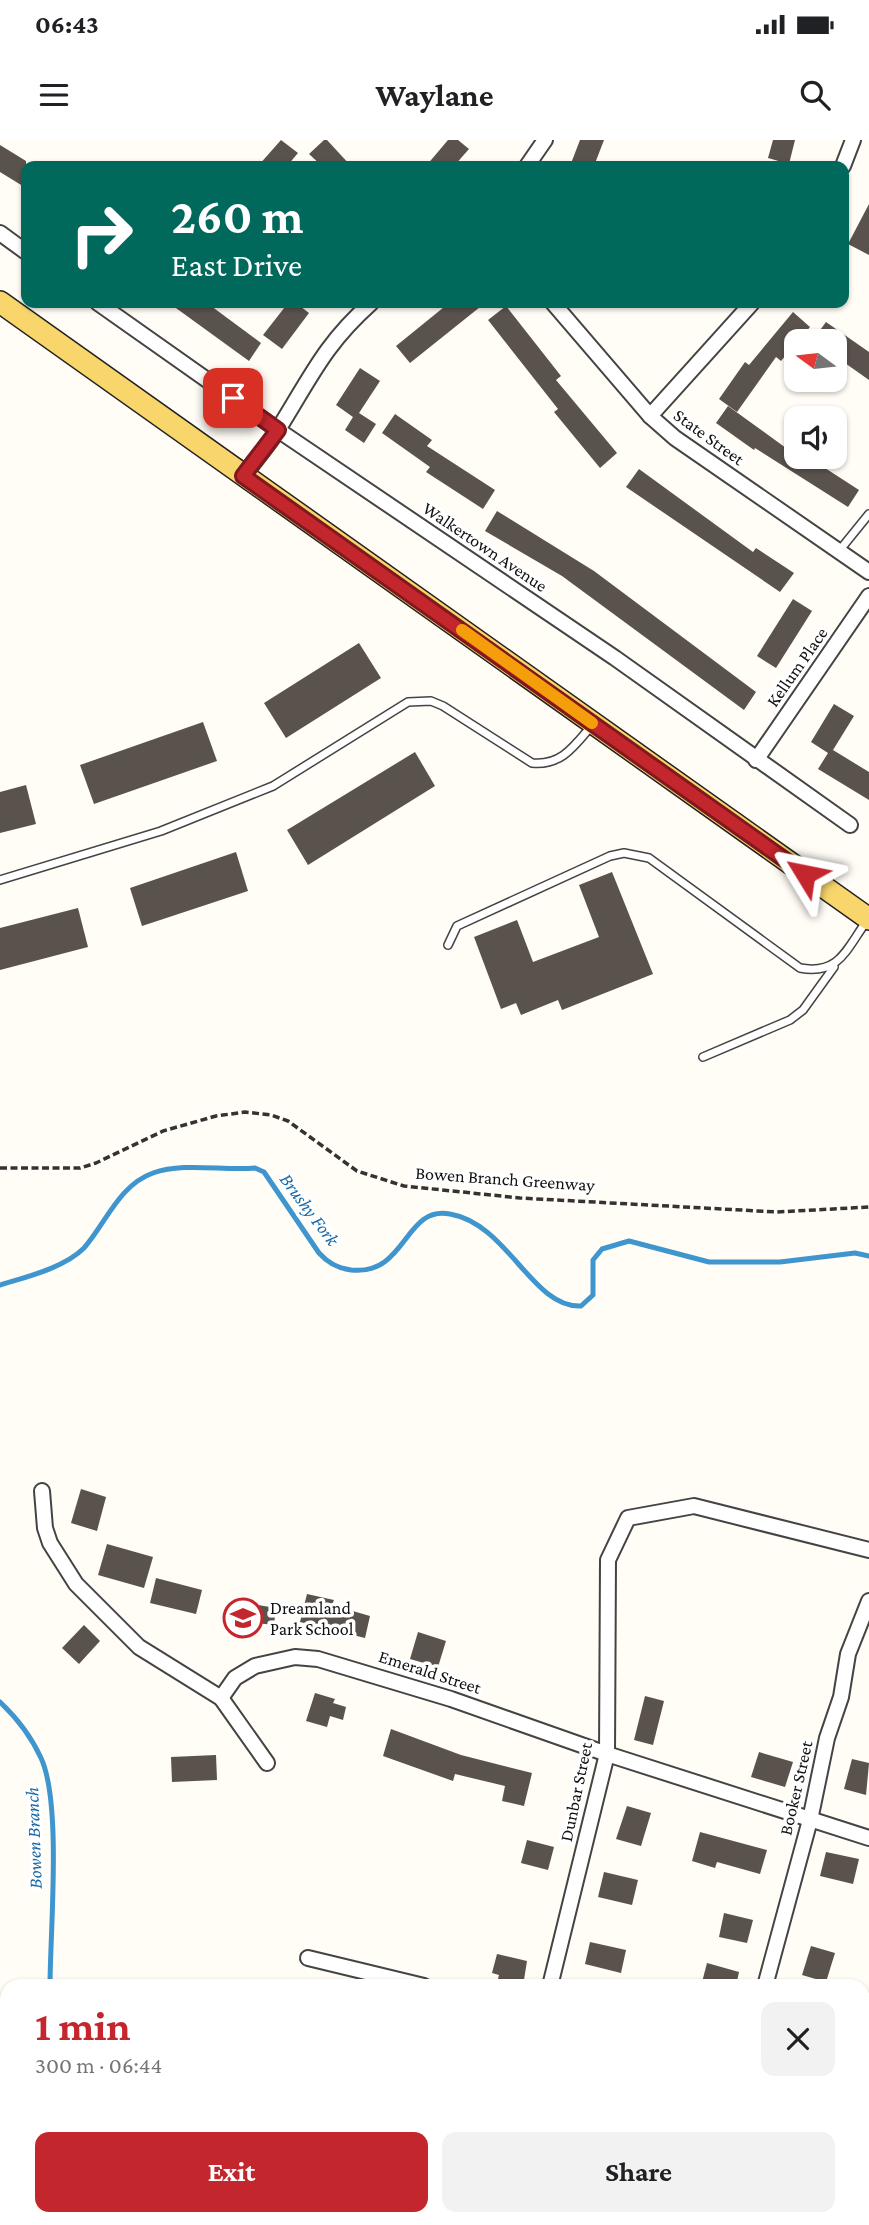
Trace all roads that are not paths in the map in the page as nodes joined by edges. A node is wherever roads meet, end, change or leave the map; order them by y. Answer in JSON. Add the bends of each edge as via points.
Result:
{"nodes":[{"id":1,"x":545,"y":140,"type":"edge"},
{"id":2,"x":853,"y":140,"type":"edge"},
{"id":3,"x":530,"y":161,"type":"edge"},
{"id":4,"x":845,"y":161,"type":"edge"},
{"id":5,"x":0,"y":233,"type":"edge"},
{"id":6,"x":21,"y":248,"type":"edge"},
{"id":7,"x":0,"y":302,"type":"edge"},
{"id":8,"x":105,"y":308,"type":"edge"},
{"id":9,"x":365,"y":308,"type":"edge"},
{"id":10,"x":557,"y":308,"type":"edge"},
{"id":11,"x":747,"y":308,"type":"edge"},
{"id":12,"x":650,"y":416,"type":"junction"},
{"id":13,"x":278,"y":430,"type":"junction"},
{"id":14,"x":243,"y":476,"type":"junction"},
{"id":15,"x":869,"y":514,"type":"edge"},
{"id":16,"x":839,"y":551,"type":"junction"},
{"id":17,"x":869,"y":572,"type":"edge"},
{"id":18,"x":869,"y":596,"type":"edge"},
{"id":19,"x":593,"y":724,"type":"junction"},
{"id":20,"x":756,"y":760,"type":"junction"},
{"id":21,"x":850,"y":825,"type":"dead end"},
{"id":22,"x":0,"y":880,"type":"edge"},
{"id":23,"x":869,"y":919,"type":"edge"},
{"id":24,"x":448,"y":945,"type":"dead end"},
{"id":25,"x":834,"y":966,"type":"junction"},
{"id":26,"x":703,"y":1057,"type":"dead end"},
{"id":27,"x":42,"y":1491,"type":"dead end"},
{"id":28,"x":869,"y":1550,"type":"edge"},
{"id":29,"x":869,"y":1601,"type":"edge"},
{"id":30,"x":220,"y":1698,"type":"junction"},
{"id":31,"x":607,"y":1754,"type":"junction"},
{"id":32,"x":267,"y":1763,"type":"dead end"},
{"id":33,"x":810,"y":1820,"type":"junction"},
{"id":34,"x":869,"y":1839,"type":"edge"},
{"id":35,"x":308,"y":1958,"type":"dead end"},
{"id":36,"x":395,"y":1979,"type":"edge"},
{"id":37,"x":552,"y":1979,"type":"edge"},
{"id":38,"x":767,"y":1979,"type":"edge"}],
"edges":[{"from":1,"to":3,"type":"street"},
{"from":2,"to":4,"type":"street"},
{"from":5,"to":6,"type":"street"},
{"from":7,"to":14,"type":"main road"},
{"from":8,"to":13,"type":"street","name":"Walkertown Avenue"},
{"from":9,"to":13,"type":"street","via":[[322,354]]},
{"from":10,"to":12,"type":"street","name":"State Street"},
{"from":11,"to":12,"type":"street"},
{"from":12,"to":16,"type":"street","name":"State Street"},
{"from":13,"to":14,"type":"street"},
{"from":13,"to":20,"type":"street","name":"Walkertown Avenue","via":[[615,658]]},
{"from":14,"to":19,"type":"main road"},
{"from":15,"to":16,"type":"lane"},
{"from":16,"to":17,"type":"street","name":"State Street"},
{"from":18,"to":20,"type":"street","name":"Kellum Place"},
{"from":19,"to":22,"type":"lane","via":[[561,760],[547,765],[532,763],[443,706],[431,701],[408,702],[273,786],[161,831]]},
{"from":19,"to":23,"type":"main road"},
{"from":20,"to":21,"type":"street","name":"Walkertown Avenue"},
{"from":23,"to":25,"type":"lane"},
{"from":24,"to":25,"type":"lane","via":[[457,926],[624,853],[649,858],[800,968],[818,971]]},
{"from":25,"to":26,"type":"lane","via":[[803,1010],[790,1020]]},
{"from":27,"to":30,"type":"street","via":[[50,1543],[76,1584],[139,1647]]},
{"from":28,"to":31,"type":"street","name":"Dunbar Street","via":[[694,1506],[628,1518],[608,1560]]},
{"from":29,"to":33,"type":"street","name":"Booker Street","via":[[848,1654]]},
{"from":30,"to":31,"type":"street","name":"Emerald Street","via":[[240,1673],[255,1665],[287,1657],[318,1659],[451,1699]]},
{"from":30,"to":32,"type":"street"},
{"from":31,"to":33,"type":"street","name":"Emerald Street"},
{"from":31,"to":37,"type":"street","name":"Dunbar Street"},
{"from":33,"to":34,"type":"street","name":"Emerald Street"},
{"from":33,"to":38,"type":"street","name":"Booker Street"},
{"from":35,"to":36,"type":"street"}]}
